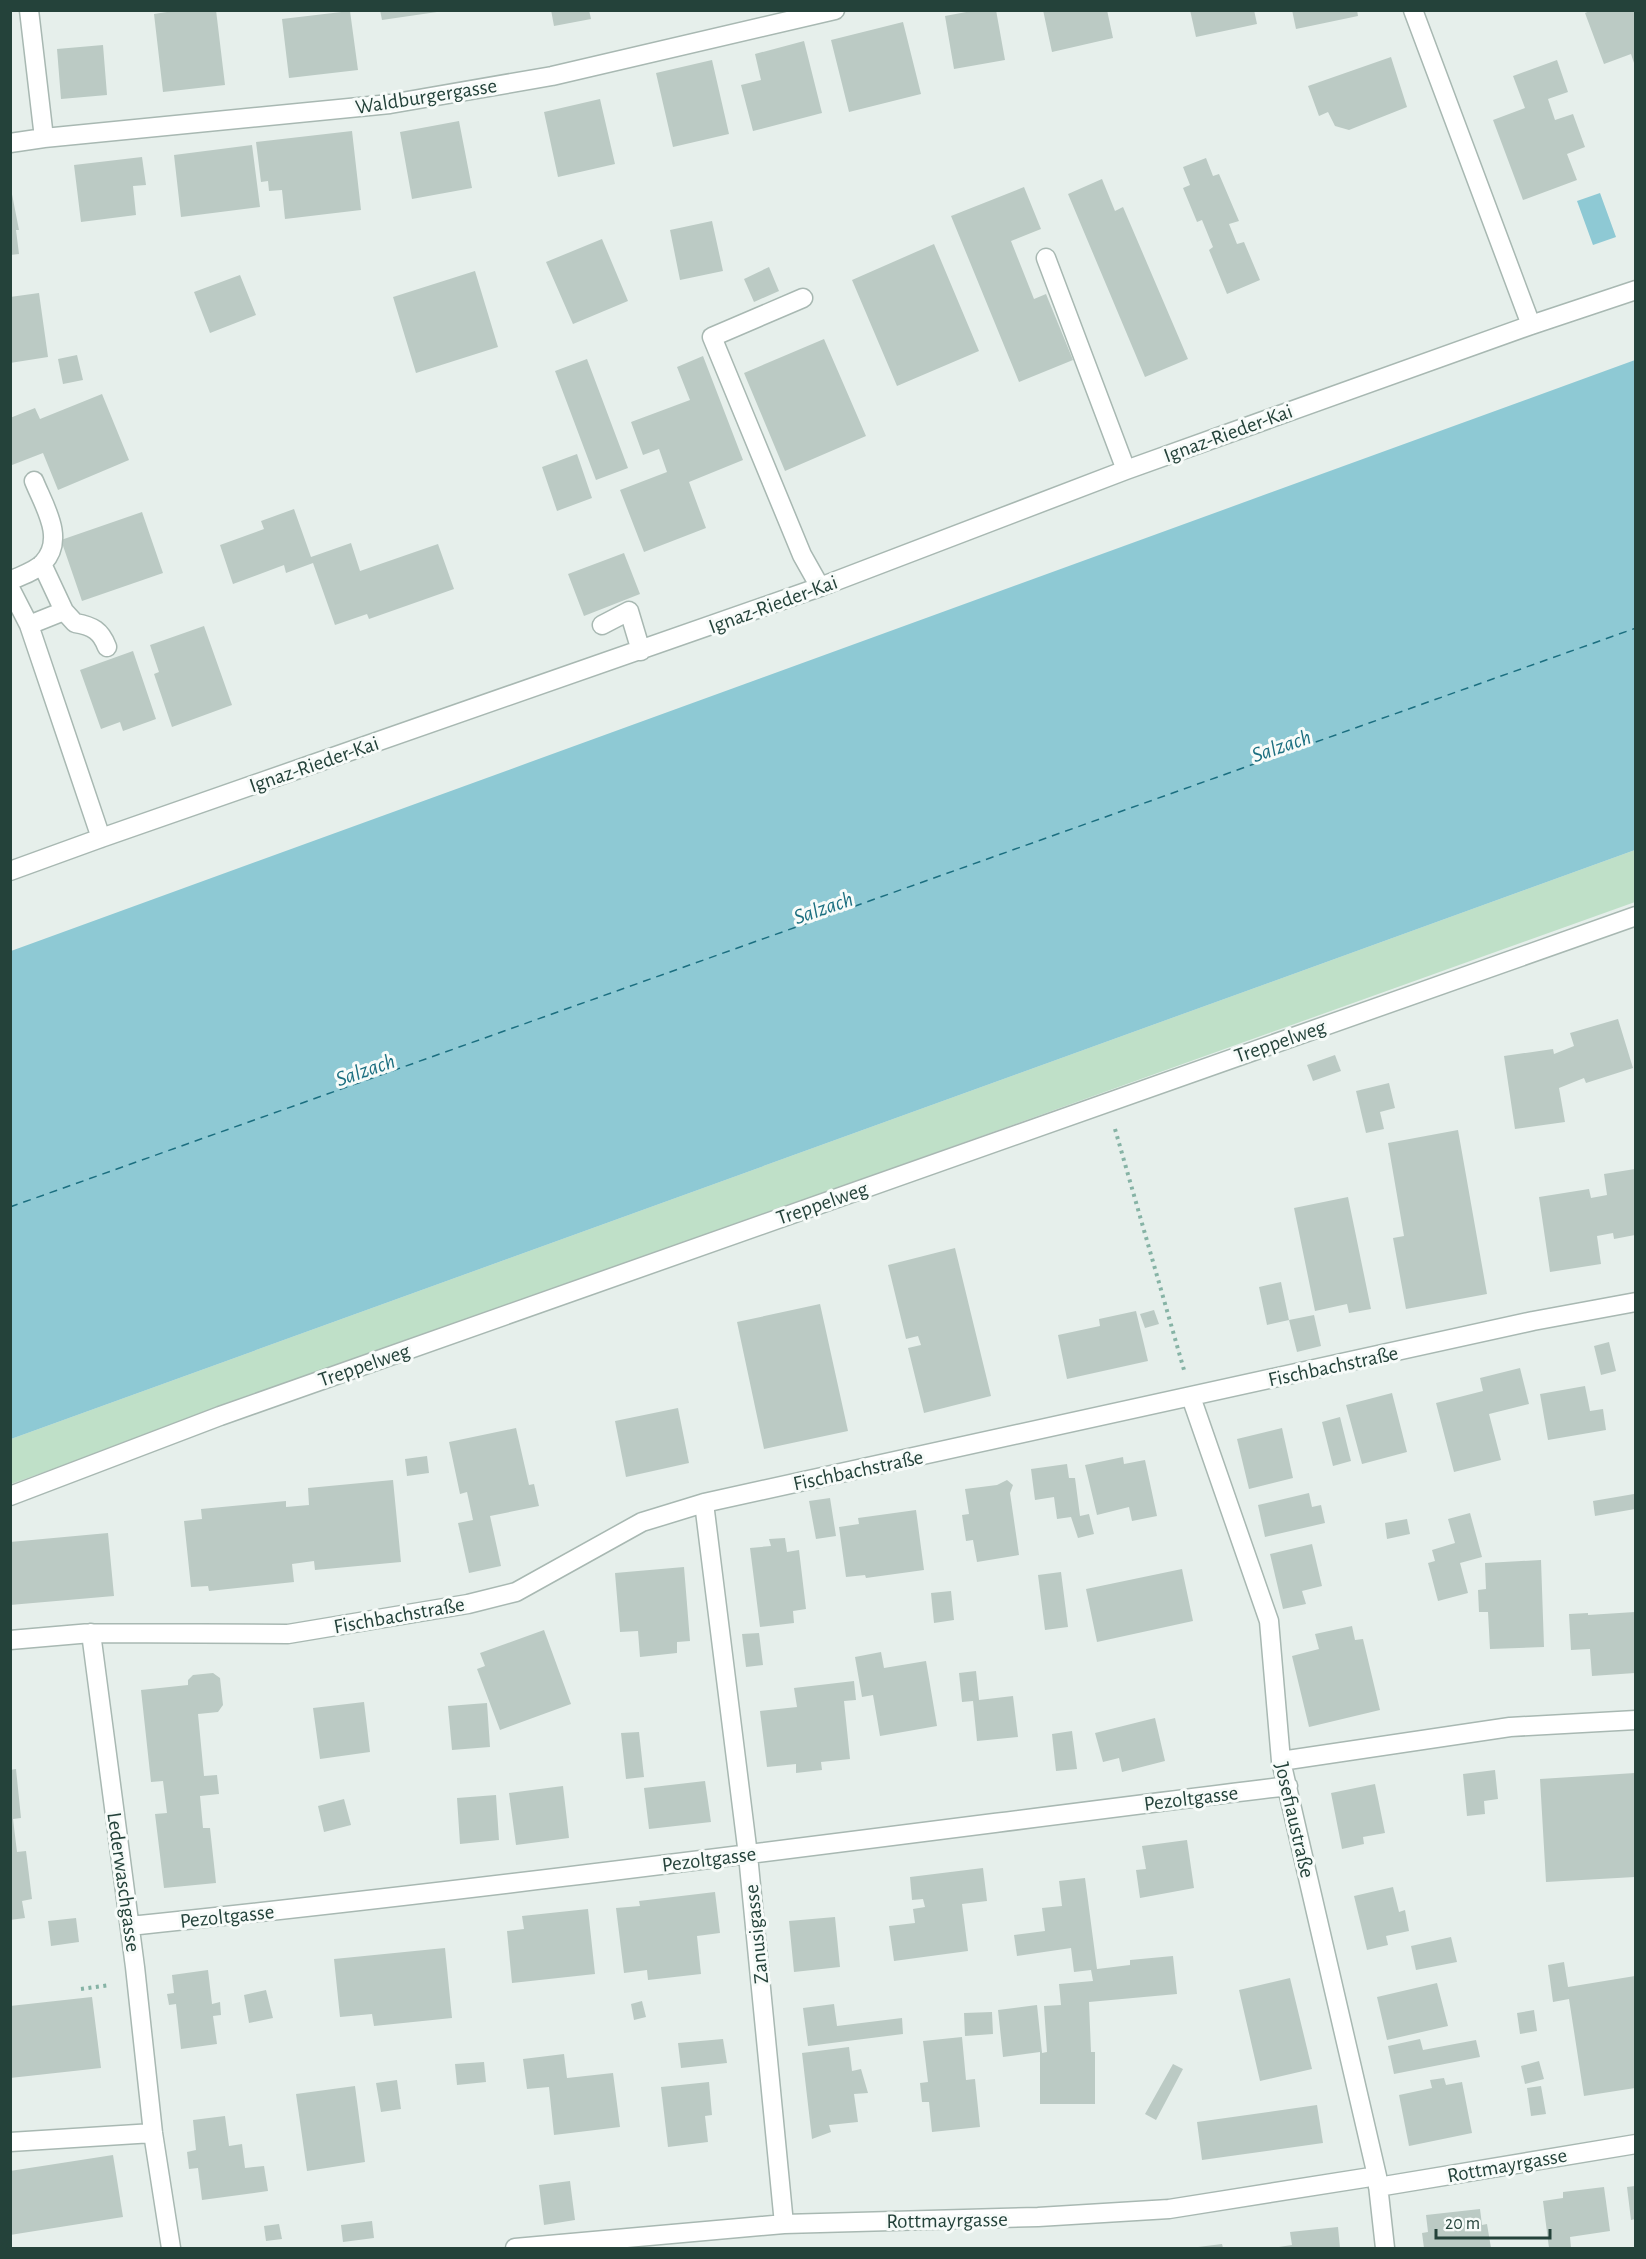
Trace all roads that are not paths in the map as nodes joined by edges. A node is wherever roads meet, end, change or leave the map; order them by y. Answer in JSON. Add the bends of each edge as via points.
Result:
{"nodes":[{"id":1,"x":29,"y":10,"type":"edge"},
{"id":2,"x":835,"y":10,"type":"edge"},
{"id":3,"x":1413,"y":10,"type":"edge"},
{"id":4,"x":44,"y":138,"type":"junction"},
{"id":5,"x":10,"y":143,"type":"edge"},
{"id":6,"x":1046,"y":258,"type":"dead end"},
{"id":7,"x":1635,"y":290,"type":"edge"},
{"id":8,"x":803,"y":298,"type":"dead end"},
{"id":9,"x":1532,"y":325,"type":"junction"},
{"id":10,"x":1126,"y":470,"type":"junction"},
{"id":11,"x":34,"y":481,"type":"dead end"},
{"id":12,"x":42,"y":564,"type":"junction"},
{"id":13,"x":10,"y":581,"type":"edge"},
{"id":14,"x":10,"y":588,"type":"edge"},
{"id":15,"x":820,"y":588,"type":"junction"},
{"id":16,"x":64,"y":611,"type":"junction"},
{"id":17,"x":28,"y":625,"type":"junction"},
{"id":18,"x":602,"y":625,"type":"dead end"},
{"id":19,"x":107,"y":647,"type":"dead end"},
{"id":20,"x":641,"y":651,"type":"junction"},
{"id":21,"x":101,"y":838,"type":"junction"},
{"id":22,"x":10,"y":871,"type":"edge"},
{"id":23,"x":1635,"y":915,"type":"edge"},
{"id":24,"x":1635,"y":1302,"type":"edge"},
{"id":25,"x":1191,"y":1397,"type":"junction"},
{"id":26,"x":10,"y":1496,"type":"edge"},
{"id":27,"x":704,"y":1503,"type":"junction"},
{"id":28,"x":91,"y":1633,"type":"junction"},
{"id":29,"x":10,"y":1640,"type":"edge"},
{"id":30,"x":1635,"y":1720,"type":"edge"},
{"id":31,"x":1281,"y":1761,"type":"junction"},
{"id":32,"x":1288,"y":1786,"type":"junction"},
{"id":33,"x":748,"y":1855,"type":"junction"},
{"id":34,"x":130,"y":1926,"type":"junction"},
{"id":35,"x":153,"y":2133,"type":"junction"},
{"id":36,"x":10,"y":2142,"type":"edge"},
{"id":37,"x":1635,"y":2144,"type":"edge"},
{"id":38,"x":1378,"y":2181,"type":"junction"},
{"id":39,"x":784,"y":2223,"type":"junction"},
{"id":40,"x":171,"y":2248,"type":"edge"},
{"id":41,"x":515,"y":2248,"type":"edge"},
{"id":42,"x":1385,"y":2248,"type":"edge"}],
"edges":[{"from":1,"to":4,"type":"street"},
{"from":2,"to":4,"type":"street","name":"Waldburgergasse","via":[[552,76],[390,104]]},
{"from":3,"to":9,"type":"street"},
{"from":4,"to":5,"type":"street","name":"Waldburgergasse"},
{"from":6,"to":10,"type":"street"},
{"from":7,"to":9,"type":"street","name":"Ignaz-Rieder-Kai"},
{"from":8,"to":15,"type":"street","via":[[712,337],[802,555]]},
{"from":9,"to":10,"type":"street","name":"Ignaz-Rieder-Kai"},
{"from":10,"to":15,"type":"street","name":"Ignaz-Rieder-Kai"},
{"from":11,"to":12,"type":"street","via":[[54,529],[52,550]]},
{"from":12,"to":13,"type":"street"},
{"from":12,"to":16,"type":"street"},
{"from":14,"to":17,"type":"street"},
{"from":15,"to":20,"type":"street","name":"Ignaz-Rieder-Kai"},
{"from":16,"to":17,"type":"street"},
{"from":16,"to":19,"type":"street","via":[[75,623],[102,633]]},
{"from":17,"to":21,"type":"street"},
{"from":18,"to":20,"type":"street","via":[[629,612]]},
{"from":20,"to":21,"type":"street","name":"Ignaz-Rieder-Kai"},
{"from":21,"to":22,"type":"street","name":"Ignaz-Rieder-Kai"},
{"from":23,"to":26,"type":"street","name":"Treppelweg","via":[[220,1416]]},
{"from":24,"to":25,"type":"street","name":"Fischbachstraße"},
{"from":25,"to":27,"type":"street","name":"Fischbachstraße"},
{"from":25,"to":31,"type":"street","name":"Josefiaustraße","via":[[1269,1621]]},
{"from":27,"to":28,"type":"street","name":"Fischbachstraße","via":[[642,1522],[516,1592],[468,1604],[288,1634]]},
{"from":27,"to":33,"type":"street","name":"Zanusigasse"},
{"from":28,"to":29,"type":"street","name":"Fischbachstraße"},
{"from":28,"to":34,"type":"street","name":"Lederwaschgasse"},
{"from":30,"to":31,"type":"street","via":[[1510,1727]]},
{"from":31,"to":32,"type":"street","name":"Josefiaustraße"},
{"from":32,"to":33,"type":"street","name":"Pezoltgasse"},
{"from":32,"to":38,"type":"street","name":"Josefiaustraße"},
{"from":33,"to":34,"type":"street","name":"Pezoltgasse"},
{"from":33,"to":39,"type":"street","name":"Zanusigasse"},
{"from":34,"to":35,"type":"street","name":"Lederwaschgasse"},
{"from":35,"to":36,"type":"street"},
{"from":35,"to":40,"type":"street","name":"Lederwaschgasse"},
{"from":37,"to":38,"type":"street","name":"Rottmayrgasse"},
{"from":38,"to":39,"type":"street","name":"Rottmayrgasse","via":[[1169,2209],[1038,2217]]},
{"from":38,"to":42,"type":"street","name":"Josefiaustraße"},
{"from":39,"to":41,"type":"street","name":"Rottmayrgasse"}]}
